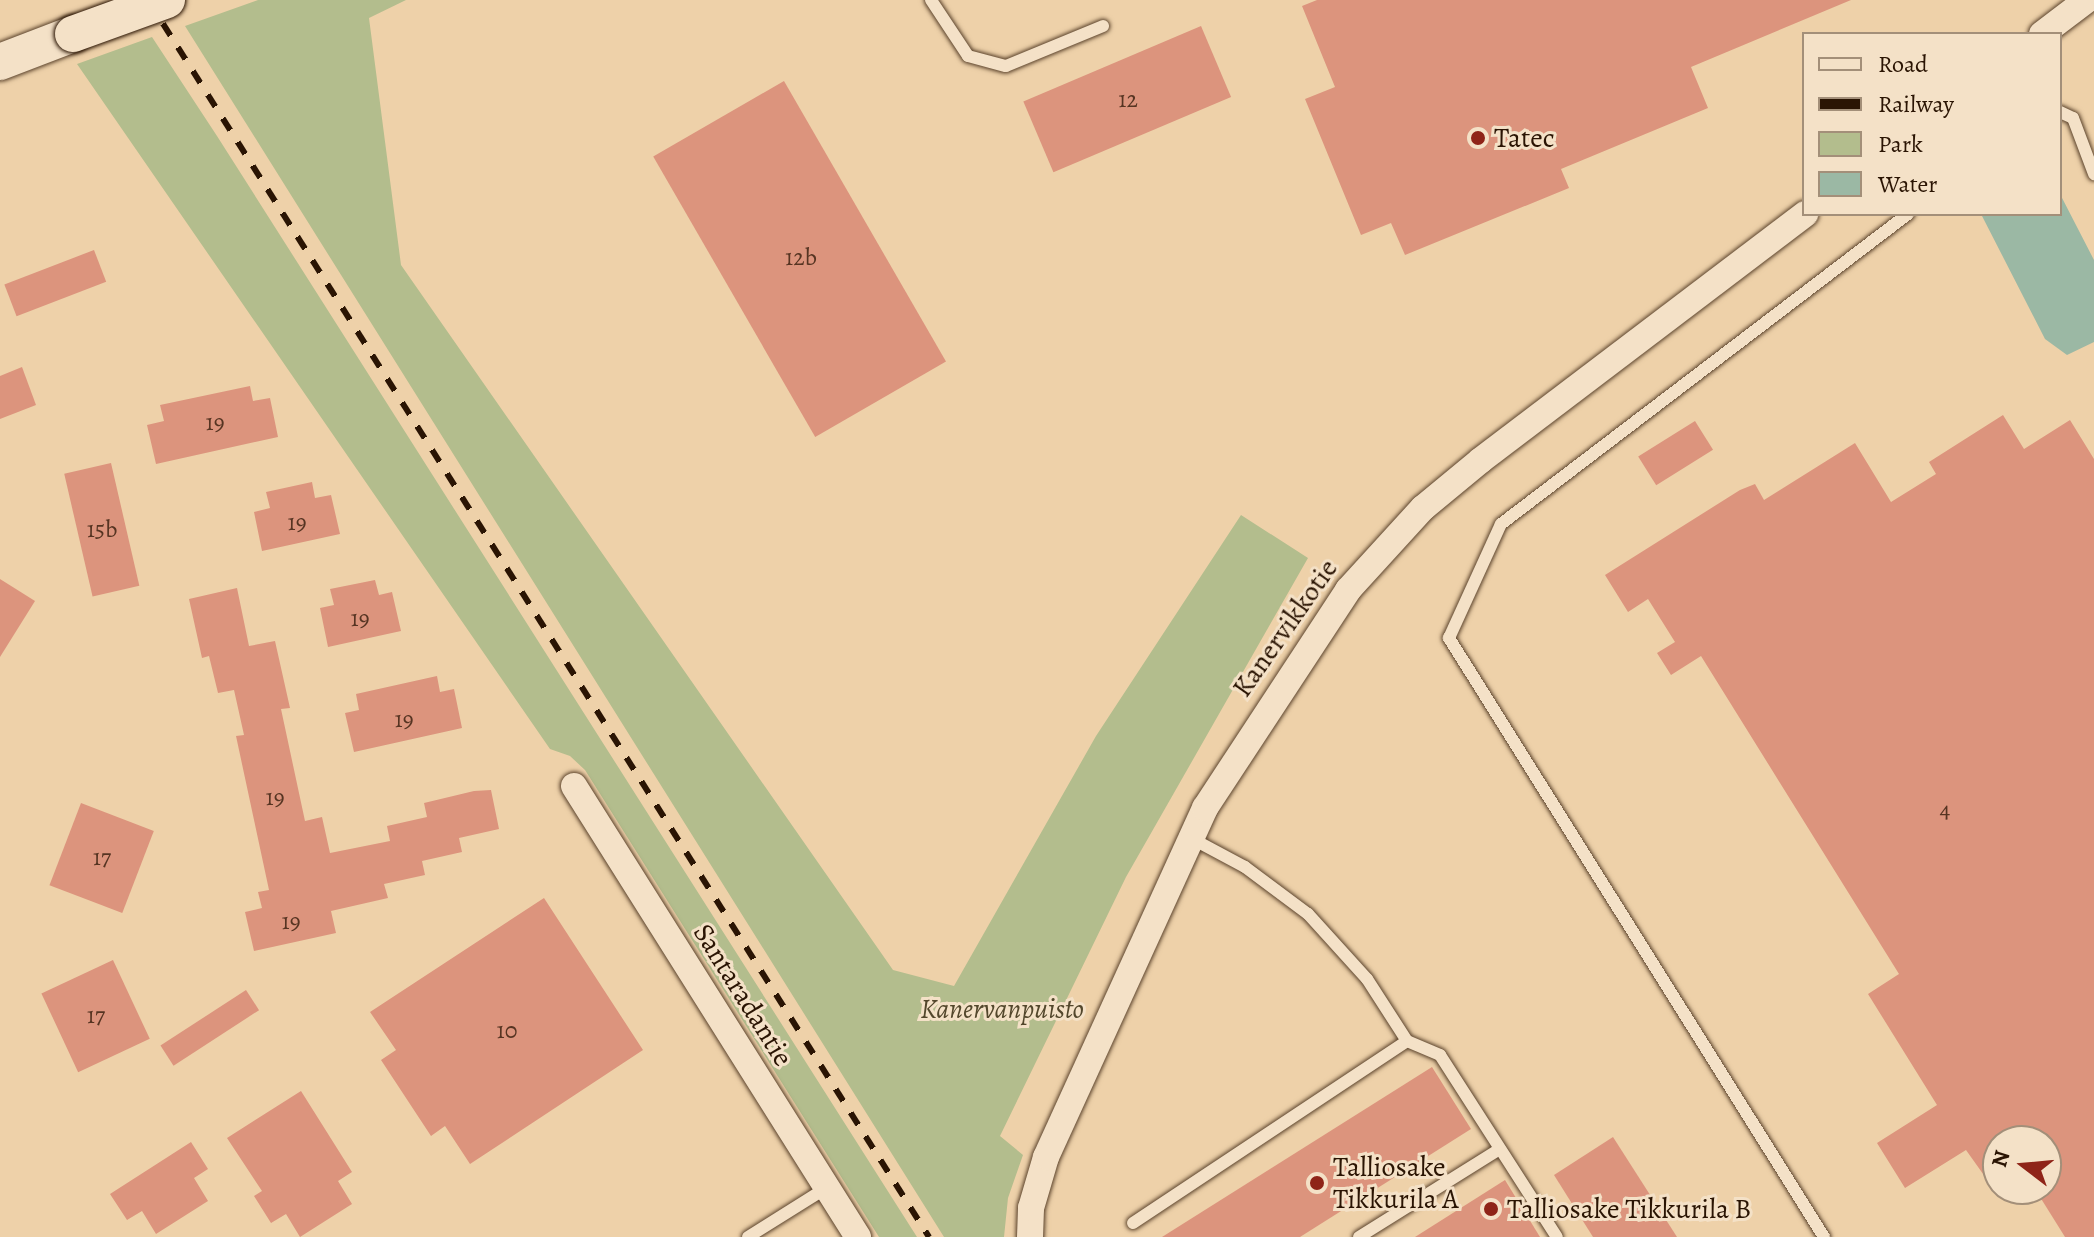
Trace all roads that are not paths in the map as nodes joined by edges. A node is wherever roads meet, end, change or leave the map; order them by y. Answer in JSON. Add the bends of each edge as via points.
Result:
{"nodes":[{"id":1,"x":167,"y":0,"type":"edge"},
{"id":2,"x":931,"y":0,"type":"edge"},
{"id":3,"x":2087,"y":0,"type":"edge"},
{"id":4,"x":1103,"y":26,"type":"dead end"},
{"id":5,"x":2045,"y":32,"type":"edge"},
{"id":6,"x":0,"y":62,"type":"edge"},
{"id":7,"x":2062,"y":113,"type":"edge"},
{"id":8,"x":2094,"y":174,"type":"edge"},
{"id":9,"x":1802,"y":216,"type":"edge"},
{"id":10,"x":1905,"y":216,"type":"edge"},
{"id":11,"x":574,"y":786,"type":"dead end"},
{"id":12,"x":1191,"y":838,"type":"junction"},
{"id":13,"x":1407,"y":1041,"type":"junction"},
{"id":14,"x":1500,"y":1149,"type":"junction"},
{"id":15,"x":826,"y":1188,"type":"junction"},
{"id":16,"x":1133,"y":1223,"type":"dead end"},
{"id":17,"x":748,"y":1237,"type":"edge"},
{"id":18,"x":858,"y":1237,"type":"edge"},
{"id":19,"x":1030,"y":1237,"type":"edge"},
{"id":20,"x":1359,"y":1237,"type":"edge"},
{"id":21,"x":1557,"y":1237,"type":"edge"},
{"id":22,"x":1824,"y":1237,"type":"edge"}],
"edges":[{"from":1,"to":6,"type":"main road","bridge":true},
{"from":2,"to":4,"type":"lane","via":[[968,56],[1006,66]]},
{"from":3,"to":5,"type":"street"},
{"from":7,"to":8,"type":"lane","via":[[2073,118]]},
{"from":9,"to":12,"type":"street","name":"Kanervikkotie","via":[[1423,508],[1348,590],[1308,646],[1241,748]]},
{"from":10,"to":22,"type":"lane","via":[[1501,524],[1449,638]]},
{"from":11,"to":15,"type":"street","name":"Santaradantie"},
{"from":12,"to":13,"type":"lane","via":[[1245,867],[1308,914],[1367,979]]},
{"from":12,"to":19,"type":"street","name":"Kanervikkotie","via":[[1046,1157],[1031,1208]]},
{"from":13,"to":14,"type":"lane","via":[[1440,1055]]},
{"from":13,"to":16,"type":"lane"},
{"from":14,"to":20,"type":"lane"},
{"from":14,"to":21,"type":"lane"},
{"from":15,"to":17,"type":"lane"},
{"from":15,"to":18,"type":"street","name":"Santaradantie"}]}
